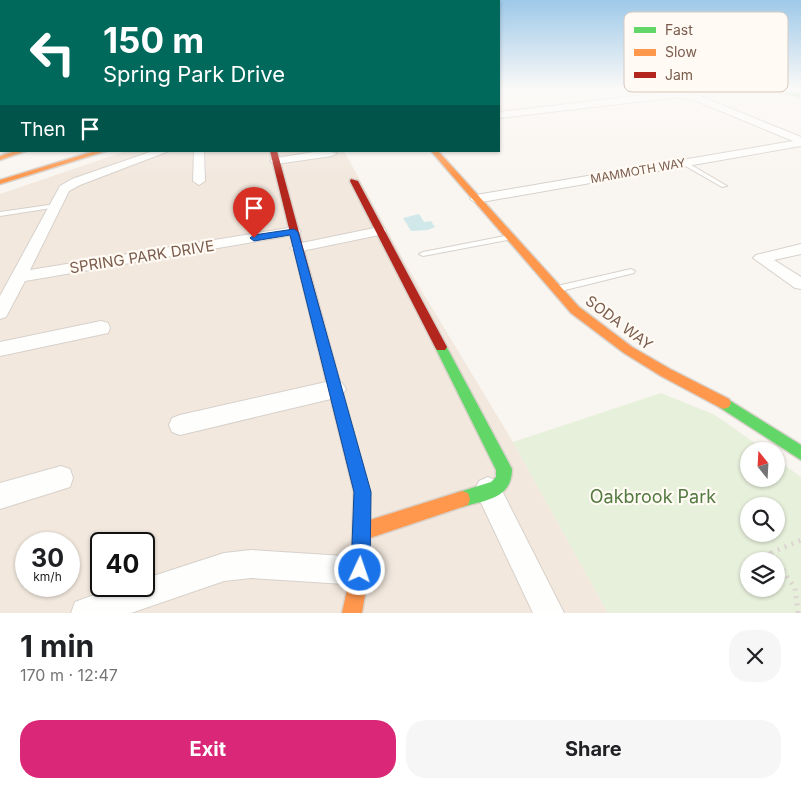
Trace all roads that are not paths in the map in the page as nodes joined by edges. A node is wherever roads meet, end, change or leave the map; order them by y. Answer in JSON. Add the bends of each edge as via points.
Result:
{"nodes":[{"id":1,"x":746,"y":119,"type":"edge"},
{"id":2,"x":801,"y":142,"type":"edge"},
{"id":3,"x":20,"y":152,"type":"edge"},
{"id":4,"x":86,"y":152,"type":"edge"},
{"id":5,"x":100,"y":152,"type":"edge"},
{"id":6,"x":161,"y":152,"type":"edge"},
{"id":7,"x":199,"y":152,"type":"edge"},
{"id":8,"x":435,"y":152,"type":"edge"},
{"id":9,"x":332,"y":153,"type":"dead end"},
{"id":10,"x":274,"y":156,"type":"edge"},
{"id":11,"x":0,"y":158,"type":"edge"},
{"id":12,"x":684,"y":164,"type":"junction"},
{"id":13,"x":0,"y":181,"type":"edge"},
{"id":14,"x":199,"y":182,"type":"dead end"},
{"id":15,"x":354,"y":182,"type":"dead end"},
{"id":16,"x":724,"y":186,"type":"dead end"},
{"id":17,"x":476,"y":199,"type":"junction"},
{"id":18,"x":56,"y":206,"type":"junction"},
{"id":19,"x":0,"y":214,"type":"edge"},
{"id":20,"x":379,"y":231,"type":"junction"},
{"id":21,"x":294,"y":232,"type":"junction"},
{"id":22,"x":510,"y":237,"type":"junction"},
{"id":23,"x":297,"y":248,"type":"junction"},
{"id":24,"x":801,"y":249,"type":"edge"},
{"id":25,"x":424,"y":254,"type":"dead end"},
{"id":26,"x":631,"y":271,"type":"dead end"},
{"id":27,"x":20,"y":277,"type":"junction"},
{"id":28,"x":801,"y":284,"type":"edge"},
{"id":29,"x":557,"y":289,"type":"junction"},
{"id":30,"x":0,"y":313,"type":"edge"},
{"id":31,"x":101,"y":328,"type":"dead end"},
{"id":32,"x":0,"y":350,"type":"edge"},
{"id":33,"x":334,"y":389,"type":"junction"},
{"id":34,"x":180,"y":425,"type":"dead end"},
{"id":35,"x":801,"y":453,"type":"edge"},
{"id":36,"x":61,"y":478,"type":"dead end"},
{"id":37,"x":488,"y":490,"type":"junction"},
{"id":38,"x":0,"y":496,"type":"edge"},
{"id":39,"x":363,"y":531,"type":"junction"},
{"id":40,"x":360,"y":570,"type":"junction"},
{"id":41,"x":86,"y":613,"type":"edge"},
{"id":42,"x":352,"y":613,"type":"edge"},
{"id":43,"x":549,"y":613,"type":"edge"}],
"edges":[{"from":1,"to":2,"type":"street"},
{"from":2,"to":12,"type":"street","name":"MAMMOTH WAY"},
{"from":3,"to":11,"type":"main road"},
{"from":4,"to":13,"type":"main road"},
{"from":5,"to":13,"type":"main road"},
{"from":6,"to":18,"type":"street","via":[[71,185],[64,189]]},
{"from":7,"to":14,"type":"street"},
{"from":8,"to":17,"type":"main road","name":"SODA WAY"},
{"from":9,"to":10,"type":"street"},
{"from":10,"to":21,"type":"main road"},
{"from":12,"to":16,"type":"lane"},
{"from":12,"to":17,"type":"street","name":"MAMMOTH WAY"},
{"from":15,"to":20,"type":"main road"},
{"from":17,"to":22,"type":"main road","name":"SODA WAY"},
{"from":18,"to":19,"type":"lane"},
{"from":18,"to":27,"type":"street"},
{"from":20,"to":23,"type":"street"},
{"from":20,"to":37,"type":"main road","via":[[504,469],[504,480],[496,488]]},
{"from":21,"to":23,"type":"main road"},
{"from":21,"to":27,"type":"street","name":"SPRING PARK DRIVE"},
{"from":22,"to":25,"type":"lane"},
{"from":22,"to":29,"type":"main road","name":"SODA WAY"},
{"from":23,"to":33,"type":"main road"},
{"from":24,"to":28,"type":"street","via":[[761,258]]},
{"from":26,"to":29,"type":"lane"},
{"from":27,"to":30,"type":"street"},
{"from":29,"to":35,"type":"main road","name":"SODA WAY","via":[[600,332],[649,364],[738,410]]},
{"from":31,"to":32,"type":"street"},
{"from":33,"to":34,"type":"street"},
{"from":33,"to":39,"type":"main road","via":[[362,492]]},
{"from":36,"to":38,"type":"street"},
{"from":37,"to":39,"type":"main road"},
{"from":37,"to":43,"type":"street"},
{"from":39,"to":40,"type":"main road"},
{"from":40,"to":41,"type":"street","via":[[251,564],[224,567]]},
{"from":40,"to":42,"type":"main road"}]}
